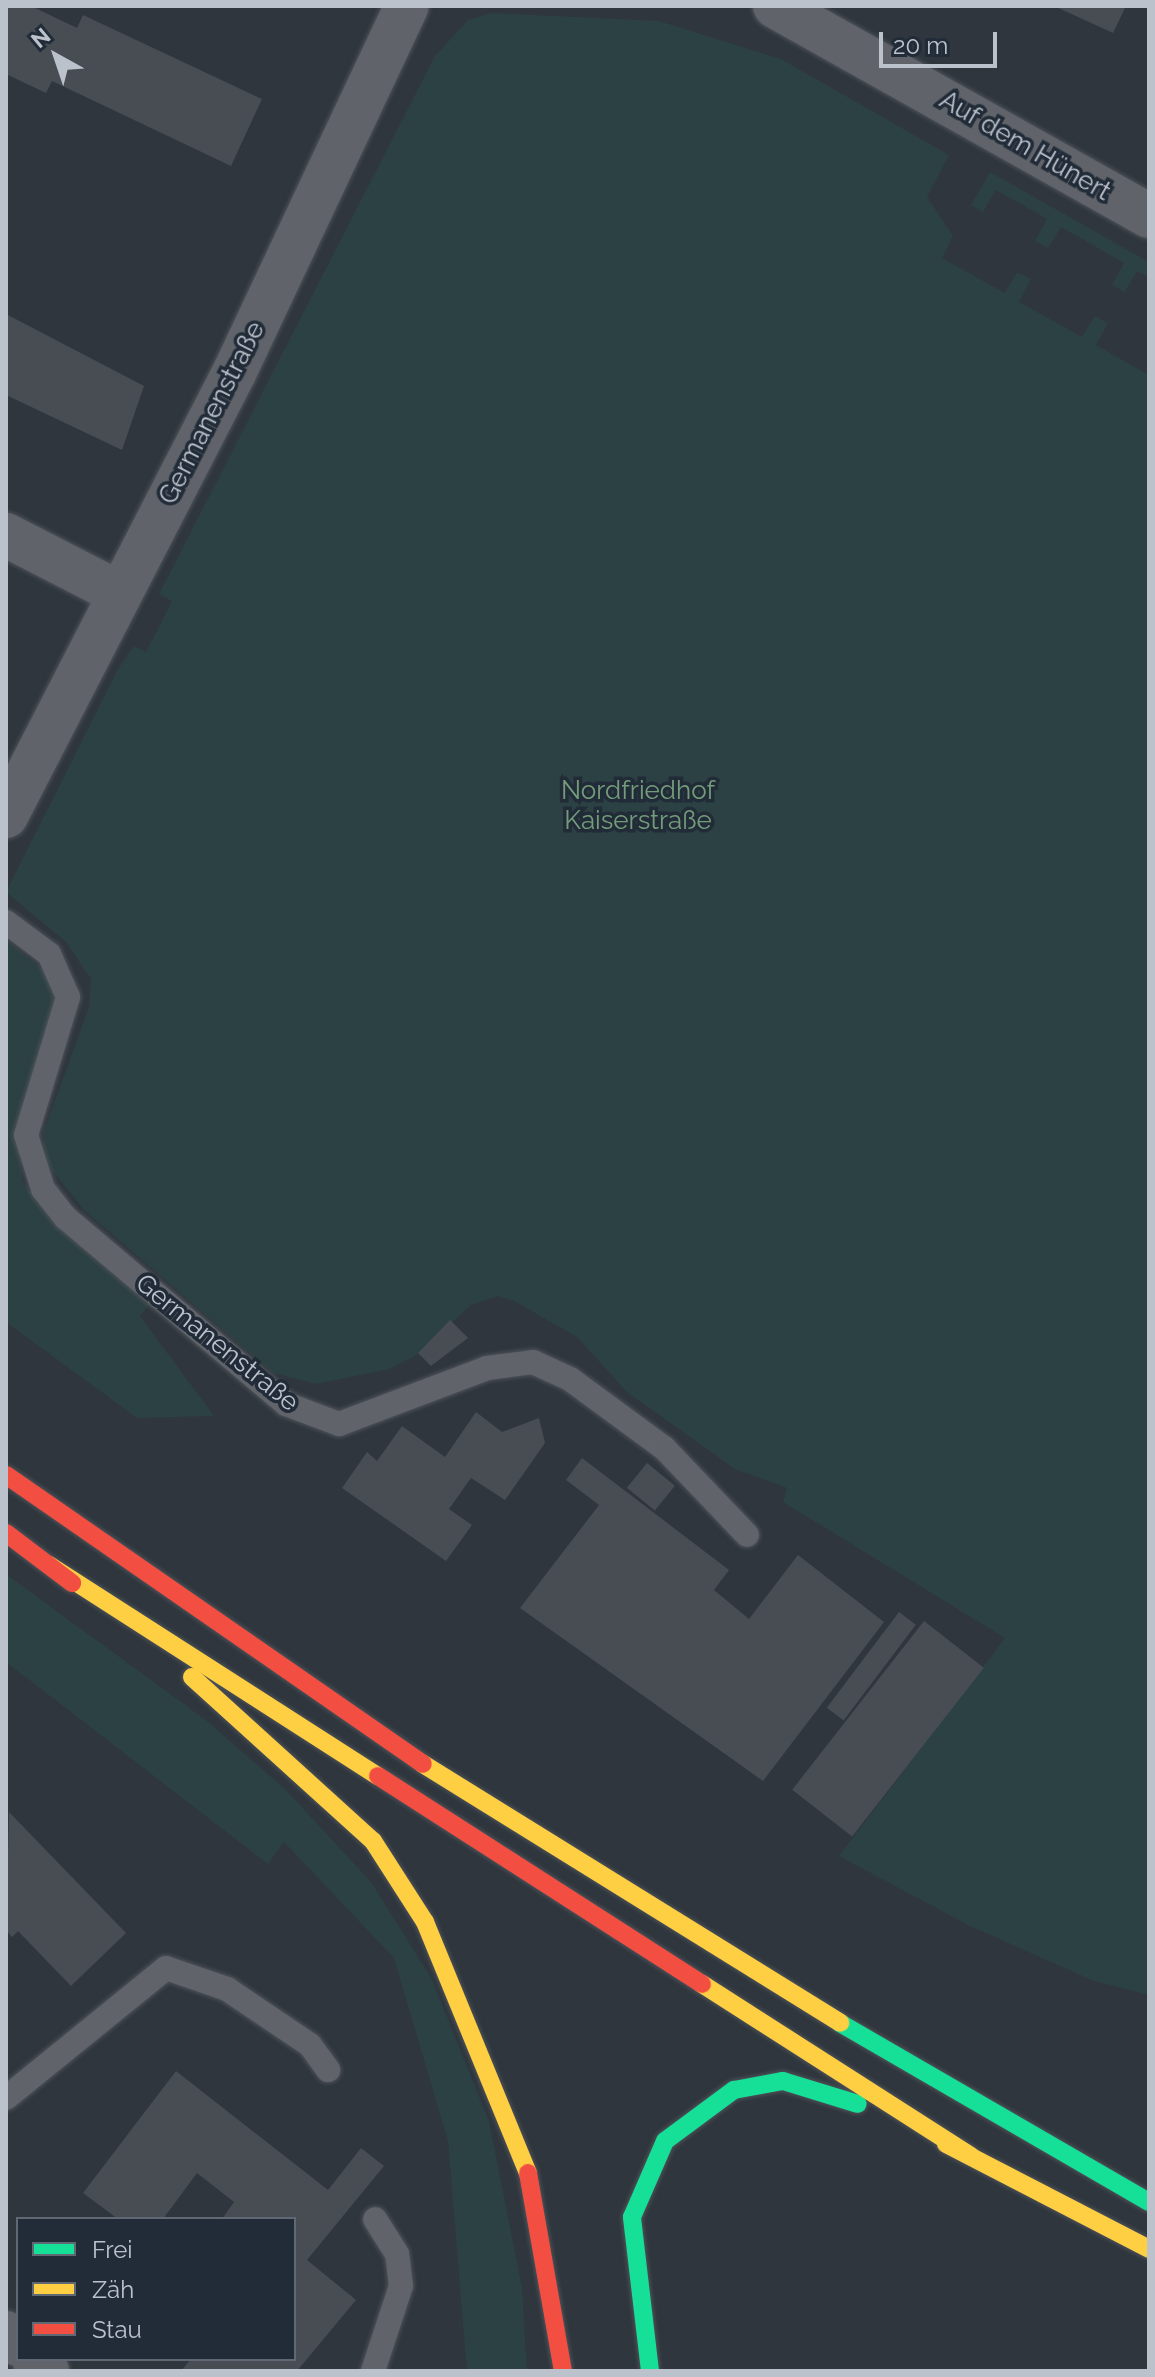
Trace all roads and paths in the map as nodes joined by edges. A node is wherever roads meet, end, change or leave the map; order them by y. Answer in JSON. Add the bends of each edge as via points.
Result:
{"nodes":[{"id":1,"x":407,"y":6,"type":"edge"},
{"id":2,"x":775,"y":6,"type":"edge"},
{"id":3,"x":1149,"y":216,"type":"edge"},
{"id":4,"x":6,"y":535,"type":"edge"},
{"id":5,"x":119,"y":593,"type":"junction"},
{"id":6,"x":6,"y":816,"type":"edge"},
{"id":7,"x":6,"y":922,"type":"edge"},
{"id":8,"x":6,"y":1475,"type":"edge"},
{"id":9,"x":6,"y":1533,"type":"edge"},
{"id":10,"x":747,"y":1535,"type":"dead end"},
{"id":11,"x":49,"y":1565,"type":"junction"},
{"id":12,"x":328,"y":2070,"type":"dead end"},
{"id":13,"x":6,"y":2098,"type":"edge"},
{"id":14,"x":971,"y":2156,"type":"junction"},
{"id":15,"x":1149,"y":2202,"type":"edge"},
{"id":16,"x":375,"y":2219,"type":"dead end"},
{"id":17,"x":1149,"y":2249,"type":"edge"},
{"id":18,"x":373,"y":2371,"type":"edge"},
{"id":19,"x":563,"y":2371,"type":"edge"},
{"id":20,"x":650,"y":2371,"type":"edge"}],
"edges":[{"from":1,"to":5,"type":"street","name":"Germanenstraße","via":[[249,343]]},
{"from":2,"to":3,"type":"street","name":"Auf dem Hünert"},
{"from":4,"to":5,"type":"street"},
{"from":5,"to":6,"type":"street","name":"Germanenstraße"},
{"from":7,"to":10,"type":"lane","name":"Germanenstraße","via":[[49,954],[68,997],[26,1135],[43,1189],[66,1218],[286,1404],[314,1421],[339,1424],[487,1368],[533,1362],[570,1379],[664,1448]]},
{"from":8,"to":15,"type":"highway","via":[[145,1578],[489,1808],[990,2116]]},
{"from":9,"to":11,"type":"highway"},
{"from":11,"to":14,"type":"highway"},
{"from":11,"to":19,"type":"highway","via":[[207,1689],[373,1841],[388,1864],[462,1995],[522,2143],[554,2289]]},
{"from":12,"to":13,"type":"lane","via":[[310,2045],[227,1989],[166,1968]]},
{"from":14,"to":17,"type":"highway"},
{"from":14,"to":20,"type":"highway","via":[[836,2094],[783,2081],[734,2090],[697,2111],[665,2141],[632,2217]]},
{"from":16,"to":18,"type":"lane","via":[[397,2254],[401,2286]]}]}
